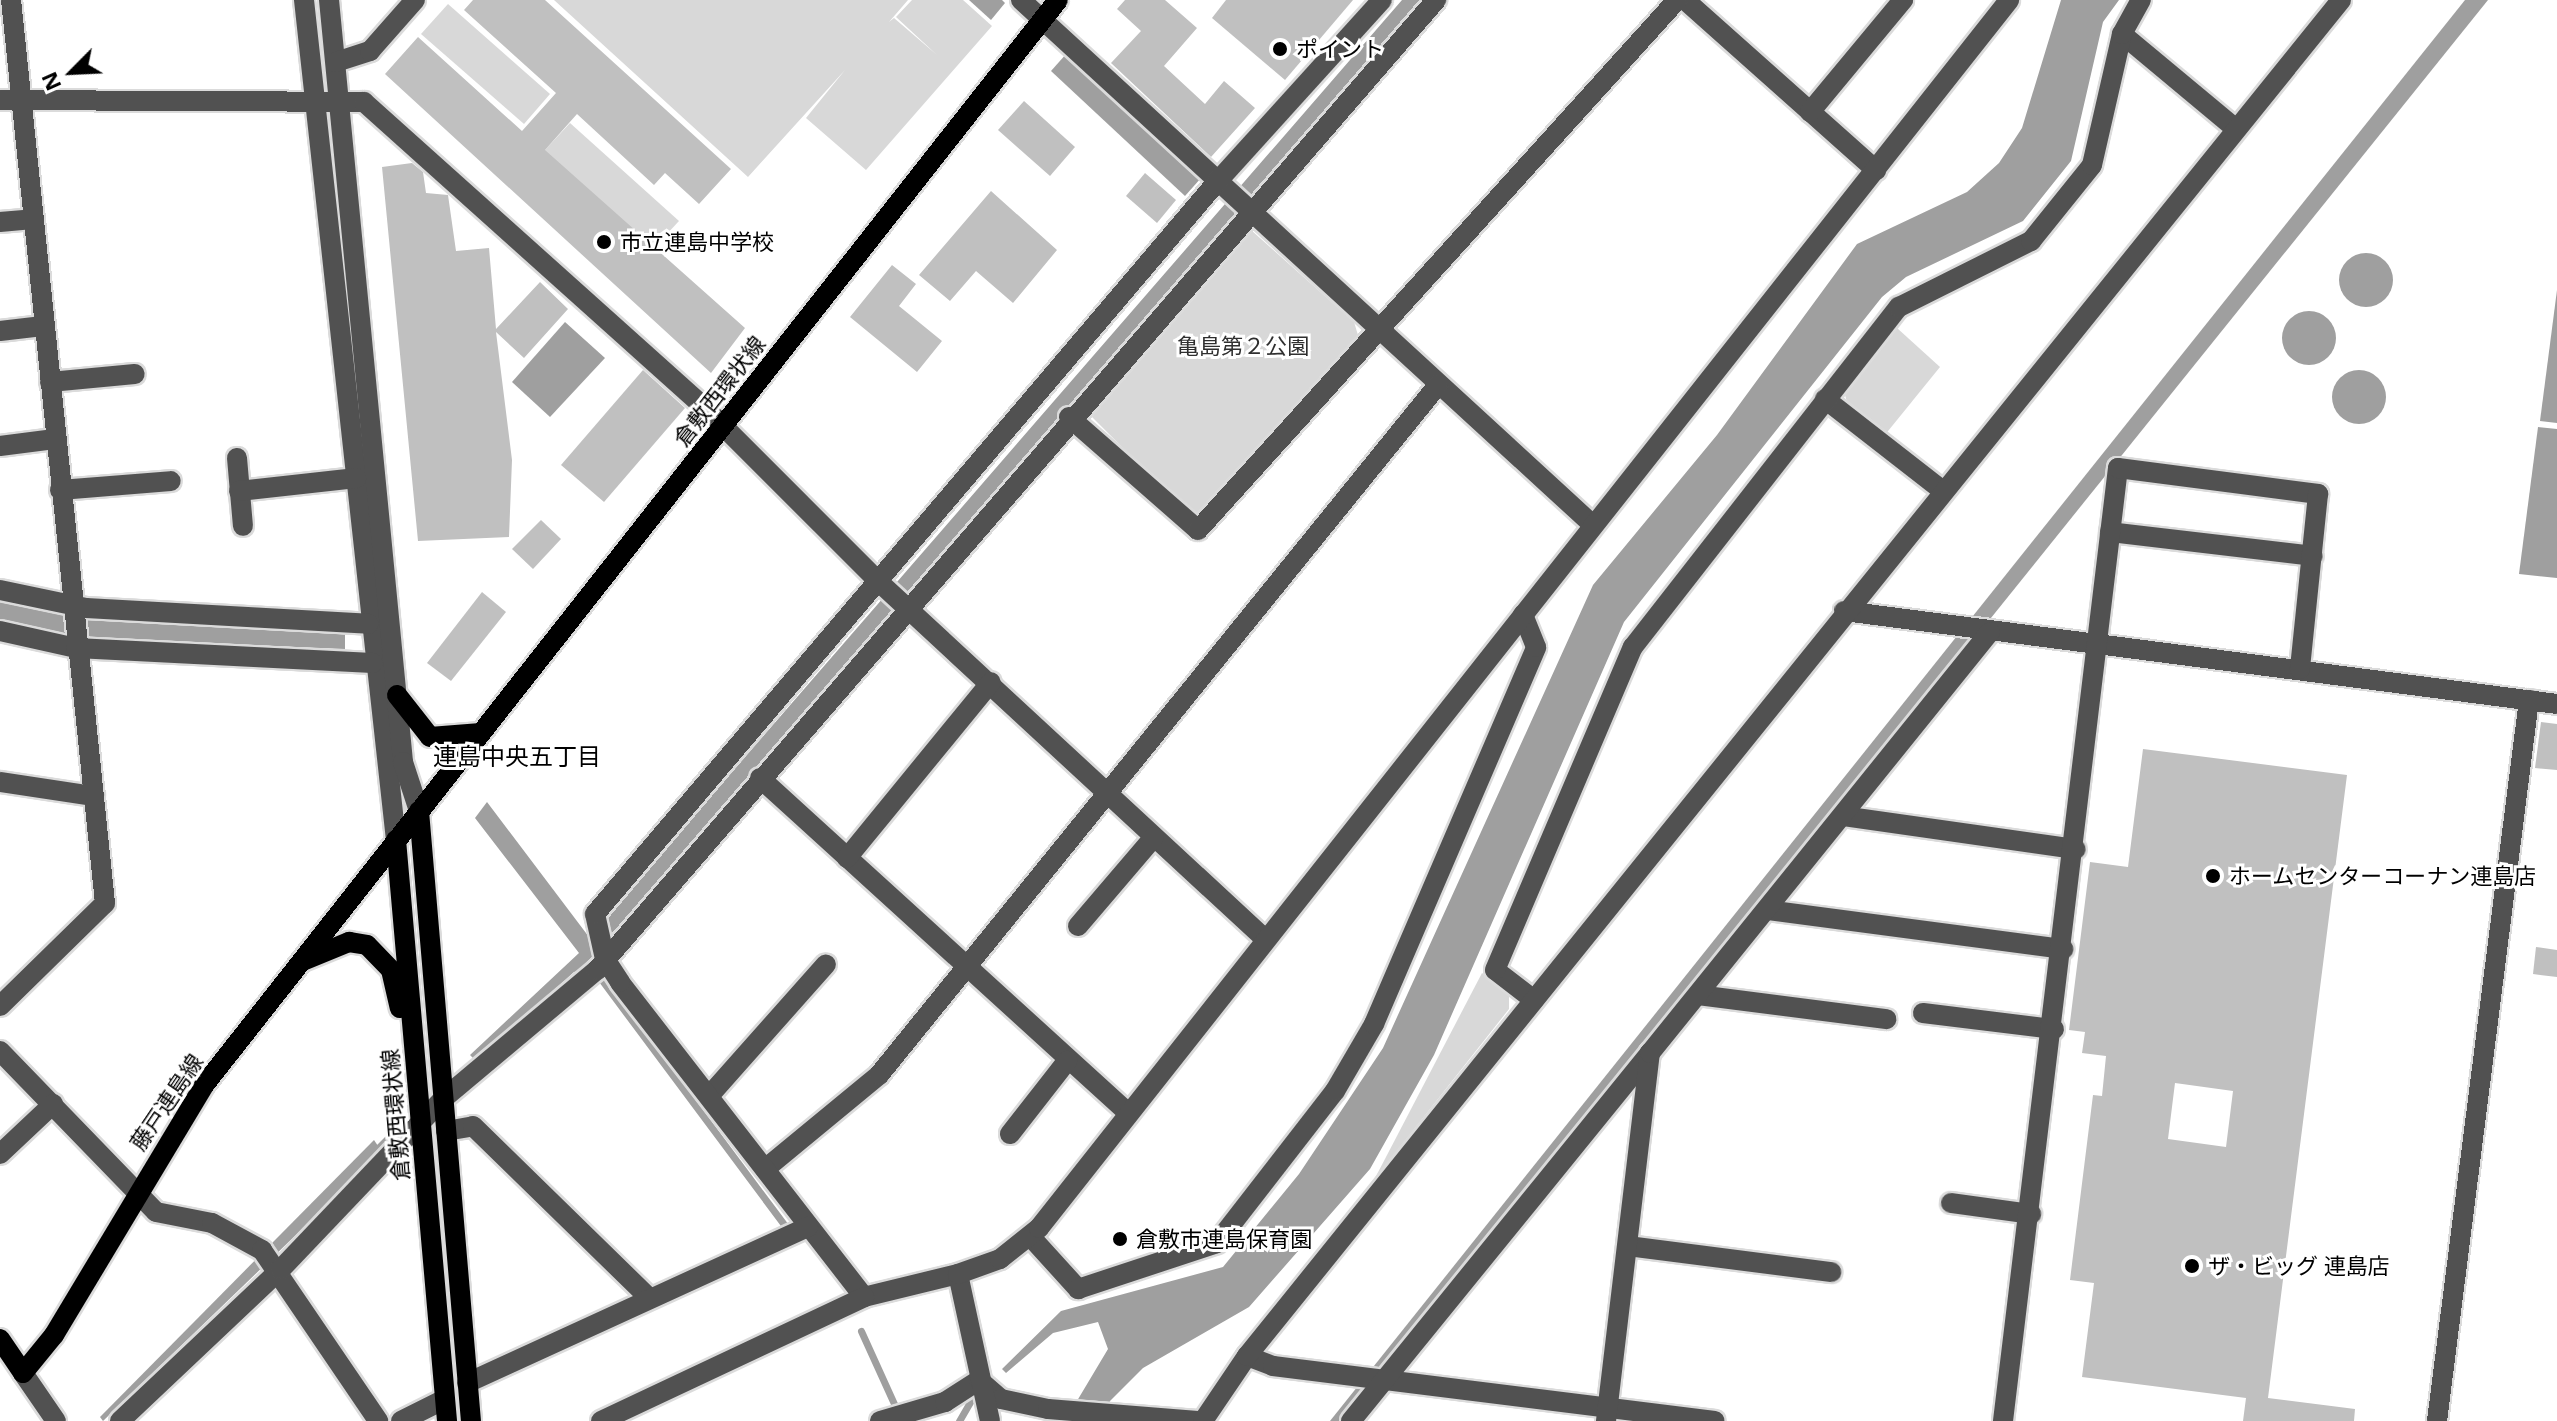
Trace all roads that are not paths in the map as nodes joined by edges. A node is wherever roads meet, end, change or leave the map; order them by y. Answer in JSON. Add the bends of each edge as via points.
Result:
{"nodes":[{"id":1,"x":11,"y":0,"type":"edge"},
{"id":2,"x":304,"y":0,"type":"edge"},
{"id":3,"x":329,"y":0,"type":"edge"},
{"id":4,"x":415,"y":0,"type":"edge"},
{"id":5,"x":1021,"y":0,"type":"edge"},
{"id":6,"x":1058,"y":0,"type":"edge"},
{"id":7,"x":1382,"y":0,"type":"edge"},
{"id":8,"x":1436,"y":0,"type":"edge"},
{"id":9,"x":1677,"y":0,"type":"edge"},
{"id":10,"x":1685,"y":0,"type":"edge"},
{"id":11,"x":1903,"y":0,"type":"edge"},
{"id":12,"x":2009,"y":0,"type":"edge"},
{"id":13,"x":2141,"y":0,"type":"edge"},
{"id":14,"x":2341,"y":0,"type":"edge"},
{"id":15,"x":1042,"y":21,"type":"junction"},
{"id":16,"x":2122,"y":34,"type":"junction"},
{"id":17,"x":336,"y":62,"type":"junction"},
{"id":18,"x":0,"y":100,"type":"edge"},
{"id":19,"x":22,"y":100,"type":"junction"},
{"id":20,"x":339,"y":100,"type":"junction"},
{"id":21,"x":314,"y":101,"type":"junction"},
{"id":22,"x":1810,"y":112,"type":"junction"},
{"id":23,"x":2235,"y":128,"type":"junction"},
{"id":24,"x":1876,"y":170,"type":"junction"},
{"id":25,"x":1220,"y":187,"type":"junction"},
{"id":26,"x":1245,"y":210,"type":"junction"},
{"id":27,"x":33,"y":219,"type":"junction"},
{"id":28,"x":0,"y":222,"type":"edge"},
{"id":29,"x":43,"y":326,"type":"junction"},
{"id":30,"x":1376,"y":328,"type":"junction"},
{"id":31,"x":0,"y":331,"type":"edge"},
{"id":32,"x":135,"y":374,"type":"dead end"},
{"id":33,"x":50,"y":382,"type":"junction"},
{"id":34,"x":1438,"y":385,"type":"junction"},
{"id":35,"x":1825,"y":399,"type":"junction"},
{"id":36,"x":1069,"y":417,"type":"junction"},
{"id":37,"x":721,"y":427,"type":"junction"},
{"id":38,"x":55,"y":439,"type":"junction"},
{"id":39,"x":0,"y":446,"type":"edge"},
{"id":40,"x":237,"y":458,"type":"dead end"},
{"id":41,"x":356,"y":478,"type":"junction"},
{"id":42,"x":171,"y":481,"type":"dead end"},
{"id":43,"x":60,"y":490,"type":"junction"},
{"id":44,"x":239,"y":491,"type":"junction"},
{"id":45,"x":1943,"y":491,"type":"junction"},
{"id":46,"x":1593,"y":525,"type":"junction"},
{"id":47,"x":243,"y":526,"type":"dead end"},
{"id":48,"x":2110,"y":532,"type":"junction"},
{"id":49,"x":2313,"y":556,"type":"junction"},
{"id":50,"x":883,"y":585,"type":"junction"},
{"id":51,"x":0,"y":590,"type":"edge"},
{"id":52,"x":906,"y":605,"type":"junction"},
{"id":53,"x":73,"y":610,"type":"junction"},
{"id":54,"x":1844,"y":611,"type":"junction"},
{"id":55,"x":1523,"y":614,"type":"junction"},
{"id":56,"x":369,"y":624,"type":"junction"},
{"id":57,"x":0,"y":631,"type":"edge"},
{"id":58,"x":1986,"y":632,"type":"junction"},
{"id":59,"x":76,"y":643,"type":"junction"},
{"id":60,"x":2100,"y":645,"type":"junction"},
{"id":61,"x":373,"y":663,"type":"junction"},
{"id":62,"x":2300,"y":669,"type":"junction"},
{"id":63,"x":991,"y":682,"type":"junction"},
{"id":64,"x":397,"y":695,"type":"junction"},
{"id":65,"x":2529,"y":700,"type":"junction"},
{"id":66,"x":2557,"y":704,"type":"edge"},
{"id":67,"x":481,"y":733,"type":"junction"},
{"id":68,"x":760,"y":778,"type":"junction"},
{"id":69,"x":0,"y":782,"type":"edge"},
{"id":70,"x":1112,"y":794,"type":"junction"},
{"id":71,"x":94,"y":796,"type":"junction"},
{"id":72,"x":419,"y":811,"type":"junction"},
{"id":73,"x":1843,"y":816,"type":"junction"},
{"id":74,"x":1154,"y":837,"type":"junction"},
{"id":75,"x":396,"y":840,"type":"junction"},
{"id":76,"x":2076,"y":849,"type":"junction"},
{"id":77,"x":847,"y":858,"type":"junction"},
{"id":78,"x":1767,"y":910,"type":"junction"},
{"id":79,"x":1078,"y":926,"type":"dead end"},
{"id":80,"x":1264,"y":938,"type":"junction"},
{"id":81,"x":2063,"y":949,"type":"junction"},
{"id":82,"x":605,"y":954,"type":"junction"},
{"id":83,"x":304,"y":960,"type":"junction"},
{"id":84,"x":826,"y":964,"type":"dead end"},
{"id":85,"x":968,"y":969,"type":"junction"},
{"id":86,"x":1698,"y":995,"type":"junction"},
{"id":87,"x":1534,"y":1000,"type":"junction"},
{"id":88,"x":0,"y":1006,"type":"edge"},
{"id":89,"x":1923,"y":1013,"type":"dead end"},
{"id":90,"x":1886,"y":1019,"type":"dead end"},
{"id":91,"x":2054,"y":1029,"type":"junction"},
{"id":92,"x":0,"y":1051,"type":"edge"},
{"id":93,"x":1650,"y":1053,"type":"junction"},
{"id":94,"x":412,"y":1054,"type":"junction"},
{"id":95,"x":1067,"y":1061,"type":"junction"},
{"id":96,"x":709,"y":1096,"type":"junction"},
{"id":97,"x":443,"y":1099,"type":"junction"},
{"id":98,"x":53,"y":1104,"type":"junction"},
{"id":99,"x":1128,"y":1113,"type":"junction"},
{"id":100,"x":420,"y":1124,"type":"junction"},
{"id":101,"x":446,"y":1131,"type":"junction"},
{"id":102,"x":1010,"y":1134,"type":"dead end"},
{"id":103,"x":0,"y":1154,"type":"edge"},
{"id":104,"x":765,"y":1169,"type":"junction"},
{"id":105,"x":137,"y":1190,"type":"junction"},
{"id":106,"x":1951,"y":1203,"type":"dead end"},
{"id":107,"x":2031,"y":1214,"type":"junction"},
{"id":108,"x":808,"y":1227,"type":"junction"},
{"id":109,"x":1030,"y":1236,"type":"junction"},
{"id":110,"x":1628,"y":1246,"type":"junction"},
{"id":111,"x":273,"y":1261,"type":"junction"},
{"id":112,"x":1831,"y":1272,"type":"dead end"},
{"id":113,"x":958,"y":1274,"type":"junction"},
{"id":114,"x":864,"y":1297,"type":"junction"},
{"id":115,"x":649,"y":1298,"type":"junction"},
{"id":116,"x":0,"y":1339,"type":"edge"},
{"id":117,"x":1247,"y":1356,"type":"junction"},
{"id":118,"x":23,"y":1373,"type":"junction"},
{"id":119,"x":1374,"y":1379,"type":"junction"},
{"id":120,"x":979,"y":1380,"type":"junction"},
{"id":121,"x":467,"y":1383,"type":"junction"},
{"id":122,"x":443,"y":1400,"type":"junction"},
{"id":123,"x":942,"y":1411,"type":"edge"},
{"id":124,"x":1607,"y":1414,"type":"edge"},
{"id":125,"x":56,"y":1421,"type":"edge"},
{"id":126,"x":120,"y":1421,"type":"edge"},
{"id":127,"x":378,"y":1421,"type":"edge"},
{"id":128,"x":401,"y":1421,"type":"edge"},
{"id":129,"x":447,"y":1421,"type":"edge"},
{"id":130,"x":471,"y":1421,"type":"edge"},
{"id":131,"x":601,"y":1421,"type":"edge"},
{"id":132,"x":880,"y":1421,"type":"edge"},
{"id":133,"x":990,"y":1421,"type":"edge"},
{"id":134,"x":1201,"y":1421,"type":"edge"},
{"id":135,"x":1351,"y":1421,"type":"edge"},
{"id":136,"x":1715,"y":1421,"type":"edge"},
{"id":137,"x":2003,"y":1421,"type":"edge"},
{"id":138,"x":2437,"y":1421,"type":"edge"}],
"edges":[{"from":1,"to":19,"type":"street"},
{"from":2,"to":21,"type":"street"},
{"from":3,"to":17,"type":"street"},
{"from":4,"to":17,"type":"street","via":[[370,51]]},
{"from":5,"to":15,"type":"street"},
{"from":6,"to":15,"type":"main road","name":"倉敷西環状線"},
{"from":7,"to":25,"type":"street"},
{"from":8,"to":26,"type":"street"},
{"from":9,"to":30,"type":"street"},
{"from":10,"to":22,"type":"street"},
{"from":11,"to":22,"type":"street"},
{"from":12,"to":24,"type":"street"},
{"from":13,"to":16,"type":"street"},
{"from":14,"to":23,"type":"street"},
{"from":15,"to":25,"type":"street"},
{"from":15,"to":37,"type":"main road","name":"倉敷西環状線"},
{"from":16,"to":23,"type":"street"},
{"from":16,"to":35,"type":"street","via":[[2092,165],[2031,241],[1910,298]]},
{"from":17,"to":20,"type":"street"},
{"from":18,"to":19,"type":"street"},
{"from":19,"to":21,"type":"street"},
{"from":19,"to":27,"type":"street"},
{"from":20,"to":21,"type":"street"},
{"from":20,"to":37,"type":"street","via":[[364,102]]},
{"from":20,"to":64,"type":"street"},
{"from":21,"to":41,"type":"street"},
{"from":22,"to":24,"type":"street"},
{"from":23,"to":45,"type":"street"},
{"from":24,"to":46,"type":"street"},
{"from":25,"to":26,"type":"street"},
{"from":25,"to":50,"type":"street"},
{"from":26,"to":30,"type":"street"},
{"from":26,"to":36,"type":"street"},
{"from":27,"to":28,"type":"street"},
{"from":27,"to":29,"type":"street"},
{"from":29,"to":31,"type":"street"},
{"from":29,"to":33,"type":"street"},
{"from":30,"to":34,"type":"street"},
{"from":30,"to":36,"type":"street","via":[[1198,530]]},
{"from":32,"to":33,"type":"street"},
{"from":33,"to":38,"type":"street"},
{"from":34,"to":46,"type":"street"},
{"from":34,"to":70,"type":"street"},
{"from":35,"to":45,"type":"street"},
{"from":35,"to":87,"type":"street","via":[[1633,647],[1495,970]]},
{"from":36,"to":52,"type":"street"},
{"from":37,"to":50,"type":"street"},
{"from":37,"to":67,"type":"main road","name":"倉敷西環状線"},
{"from":38,"to":39,"type":"street"},
{"from":38,"to":43,"type":"street"},
{"from":40,"to":44,"type":"street"},
{"from":41,"to":44,"type":"street"},
{"from":41,"to":56,"type":"street"},
{"from":42,"to":43,"type":"street"},
{"from":43,"to":53,"type":"street"},
{"from":44,"to":47,"type":"street"},
{"from":45,"to":54,"type":"street"},
{"from":46,"to":55,"type":"street"},
{"from":48,"to":49,"type":"street"},
{"from":48,"to":49,"type":"street","via":[[2118,468],[2318,494]]},
{"from":48,"to":60,"type":"street"},
{"from":49,"to":62,"type":"street"},
{"from":50,"to":52,"type":"street"},
{"from":50,"to":82,"type":"street","via":[[595,914]]},
{"from":51,"to":53,"type":"street"},
{"from":52,"to":63,"type":"street"},
{"from":52,"to":68,"type":"street"},
{"from":53,"to":56,"type":"street"},
{"from":53,"to":59,"type":"street"},
{"from":54,"to":58,"type":"street"},
{"from":54,"to":87,"type":"street"},
{"from":55,"to":80,"type":"street"},
{"from":55,"to":109,"type":"street","via":[[1536,647],[1374,1024],[1335,1091],[1226,1231],[1204,1251],[1078,1289]]},
{"from":56,"to":61,"type":"street"},
{"from":57,"to":59,"type":"street"},
{"from":58,"to":60,"type":"street"},
{"from":58,"to":73,"type":"street"},
{"from":59,"to":61,"type":"street"},
{"from":59,"to":71,"type":"street"},
{"from":60,"to":62,"type":"street"},
{"from":60,"to":76,"type":"street"},
{"from":61,"to":75,"type":"street"},
{"from":62,"to":65,"type":"street"},
{"from":63,"to":70,"type":"street"},
{"from":63,"to":77,"type":"street"},
{"from":64,"to":67,"type":"main road","via":[[430,737]]},
{"from":64,"to":72,"type":"street","via":[[403,762]]},
{"from":65,"to":66,"type":"street"},
{"from":65,"to":138,"type":"street"},
{"from":67,"to":72,"type":"main road","name":"倉敷西環状線"},
{"from":68,"to":77,"type":"street"},
{"from":68,"to":82,"type":"street"},
{"from":69,"to":71,"type":"street"},
{"from":70,"to":74,"type":"street"},
{"from":70,"to":85,"type":"street"},
{"from":71,"to":88,"type":"street","via":[[105,903]]},
{"from":72,"to":75,"type":"main road","name":"倉敷西環状線"},
{"from":72,"to":97,"type":"main road"},
{"from":73,"to":76,"type":"street"},
{"from":73,"to":78,"type":"street"},
{"from":74,"to":79,"type":"street"},
{"from":74,"to":80,"type":"street"},
{"from":75,"to":83,"type":"main road","name":"藤戸連島線"},
{"from":75,"to":94,"type":"main road","name":"倉敷西環状線"},
{"from":76,"to":81,"type":"street"},
{"from":77,"to":85,"type":"street"},
{"from":78,"to":81,"type":"street"},
{"from":78,"to":86,"type":"street"},
{"from":80,"to":99,"type":"street"},
{"from":81,"to":91,"type":"street"},
{"from":82,"to":96,"type":"street"},
{"from":82,"to":97,"type":"street"},
{"from":83,"to":94,"type":"main road","via":[[349,942],[381,953]]},
{"from":83,"to":105,"type":"main road","name":"藤戸連島線","via":[[205,1084]]},
{"from":84,"to":96,"type":"street"},
{"from":85,"to":95,"type":"street"},
{"from":85,"to":104,"type":"street","via":[[879,1075]]},
{"from":86,"to":90,"type":"street"},
{"from":86,"to":93,"type":"street"},
{"from":87,"to":117,"type":"street"},
{"from":89,"to":91,"type":"street"},
{"from":91,"to":107,"type":"street"},
{"from":92,"to":98,"type":"street"},
{"from":93,"to":110,"type":"street"},
{"from":93,"to":119,"type":"street"},
{"from":94,"to":100,"type":"main road","name":"倉敷西環状線"},
{"from":95,"to":99,"type":"street"},
{"from":95,"to":102,"type":"street"},
{"from":96,"to":104,"type":"street"},
{"from":97,"to":100,"type":"street"},
{"from":97,"to":101,"type":"main road"},
{"from":98,"to":103,"type":"street"},
{"from":98,"to":105,"type":"street"},
{"from":99,"to":109,"type":"street"},
{"from":100,"to":111,"type":"street"},
{"from":100,"to":122,"type":"main road","name":"倉敷西環状線"},
{"from":101,"to":115,"type":"street","via":[[473,1126]]},
{"from":101,"to":121,"type":"main road"},
{"from":104,"to":108,"type":"street"},
{"from":105,"to":111,"type":"street","via":[[156,1212],[212,1223]]},
{"from":105,"to":118,"type":"main road","name":"藤戸連島線","via":[[54,1335]]},
{"from":106,"to":107,"type":"street"},
{"from":107,"to":137,"type":"street"},
{"from":108,"to":114,"type":"street"},
{"from":108,"to":115,"type":"street"},
{"from":109,"to":113,"type":"street","via":[[1000,1259]]},
{"from":110,"to":112,"type":"street"},
{"from":110,"to":124,"type":"street"},
{"from":111,"to":126,"type":"street"},
{"from":111,"to":127,"type":"street"},
{"from":113,"to":114,"type":"street"},
{"from":113,"to":120,"type":"street"},
{"from":114,"to":131,"type":"street"},
{"from":115,"to":121,"type":"street"},
{"from":116,"to":118,"type":"main road"},
{"from":117,"to":119,"type":"street"},
{"from":117,"to":134,"type":"street"},
{"from":118,"to":125,"type":"street"},
{"from":119,"to":124,"type":"street"},
{"from":119,"to":135,"type":"street"},
{"from":120,"to":123,"type":"street"},
{"from":120,"to":133,"type":"street"},
{"from":120,"to":134,"type":"street","via":[[1001,1399],[1048,1409]]},
{"from":121,"to":130,"type":"main road"},
{"from":122,"to":128,"type":"street"},
{"from":122,"to":129,"type":"main road","name":"倉敷西環状線"},
{"from":123,"to":132,"type":"street"},
{"from":124,"to":136,"type":"street"}]}
